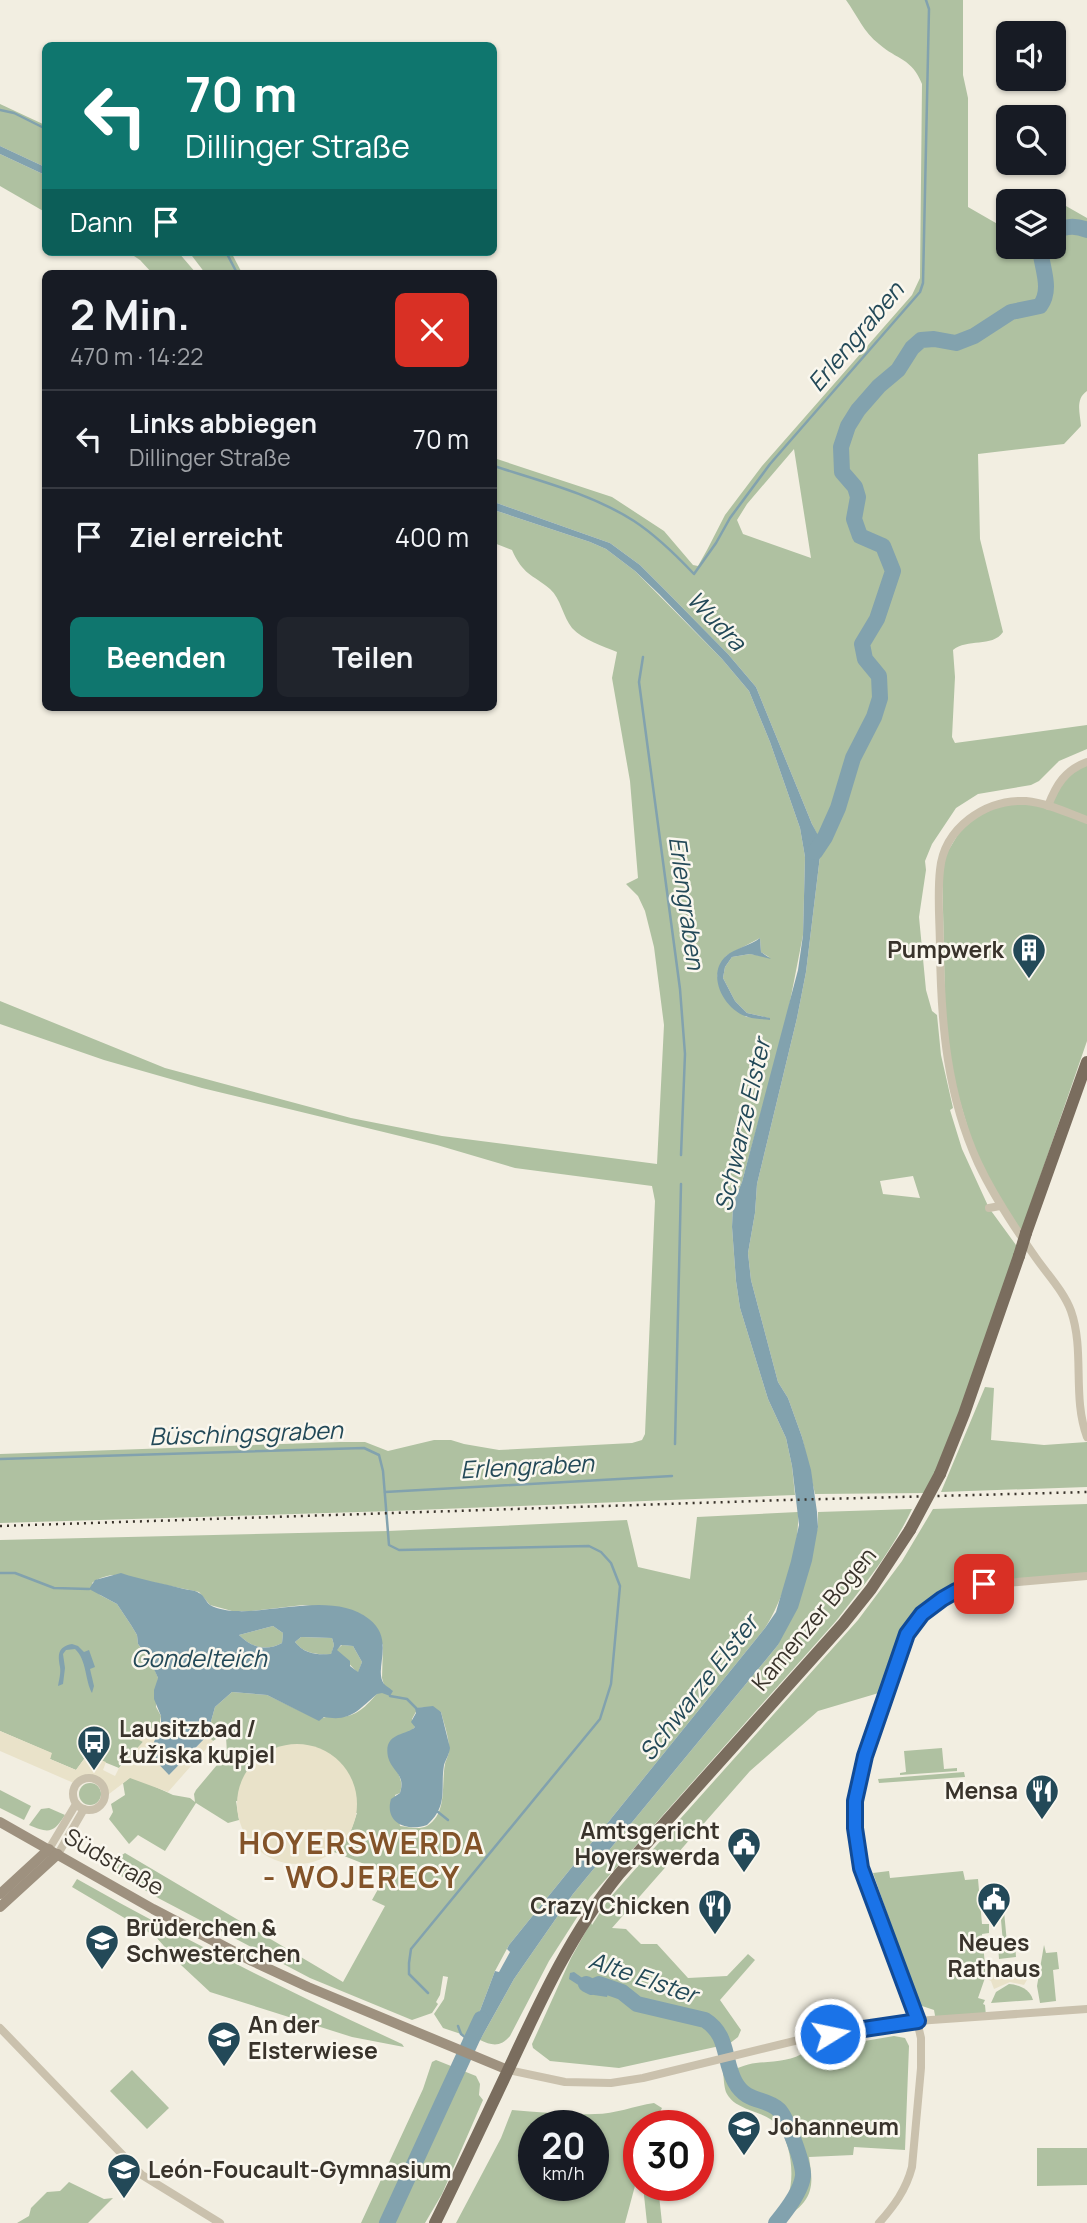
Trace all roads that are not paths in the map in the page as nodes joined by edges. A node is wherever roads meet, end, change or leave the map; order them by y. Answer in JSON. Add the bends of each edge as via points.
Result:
{"nodes":[{"id":1,"x":1087,"y":762,"type":"edge"},
{"id":2,"x":1048,"y":806,"type":"junction"},
{"id":3,"x":1087,"y":820,"type":"edge"},
{"id":4,"x":1087,"y":1062,"type":"edge"},
{"id":5,"x":1000,"y":1206,"type":"junction"},
{"id":6,"x":989,"y":1208,"type":"dead end"},
{"id":7,"x":1087,"y":1437,"type":"edge"},
{"id":8,"x":1087,"y":1576,"type":"edge"},
{"id":9,"x":80,"y":1807,"type":"dead end"},
{"id":10,"x":0,"y":1822,"type":"edge"},
{"id":11,"x":54,"y":1852,"type":"junction"},
{"id":12,"x":0,"y":1894,"type":"edge"},
{"id":13,"x":0,"y":1907,"type":"edge"},
{"id":14,"x":1087,"y":2009,"type":"edge"},
{"id":15,"x":918,"y":2021,"type":"junction"},
{"id":16,"x":0,"y":2028,"type":"edge"},
{"id":17,"x":508,"y":2070,"type":"junction"},
{"id":18,"x":220,"y":2223,"type":"edge"},
{"id":19,"x":435,"y":2223,"type":"edge"},
{"id":20,"x":879,"y":2223,"type":"edge"}],
"edges":[{"from":1,"to":2,"type":"street","via":[[1065,774]]},
{"from":2,"to":3,"type":"street"},
{"from":2,"to":5,"type":"street","via":[[1009,802],[984,809],[953,833],[939,872],[946,1055],[965,1130]]},
{"from":4,"to":17,"type":"main road","name":"Kamenzer Bogen","bridge":true,"via":[[964,1414],[940,1474],[910,1530],[843,1624],[595,1903]]},
{"from":5,"to":6,"type":"street"},
{"from":5,"to":7,"type":"street","via":[[1070,1309]]},
{"from":8,"to":15,"type":"street","via":[[984,1584],[956,1591],[922,1614],[901,1649],[865,1756],[855,1801],[855,1828],[867,1885]]},
{"from":9,"to":11,"type":"street"},
{"from":10,"to":11,"type":"main road","name":"Südstraße"},
{"from":11,"to":12,"type":"main road"},
{"from":11,"to":13,"type":"main road"},
{"from":11,"to":17,"type":"main road","name":"Südstraße","via":[[252,1961]]},
{"from":14,"to":15,"type":"street"},
{"from":15,"to":17,"type":"street","via":[[821,2035],[643,2078],[597,2084],[547,2080]]},
{"from":15,"to":20,"type":"street","via":[[922,2052],[912,2167],[899,2199]]},
{"from":16,"to":18,"type":"street","via":[[142,2175]]},
{"from":17,"to":19,"type":"main road","name":"Kamenzer Bogen"}]}
